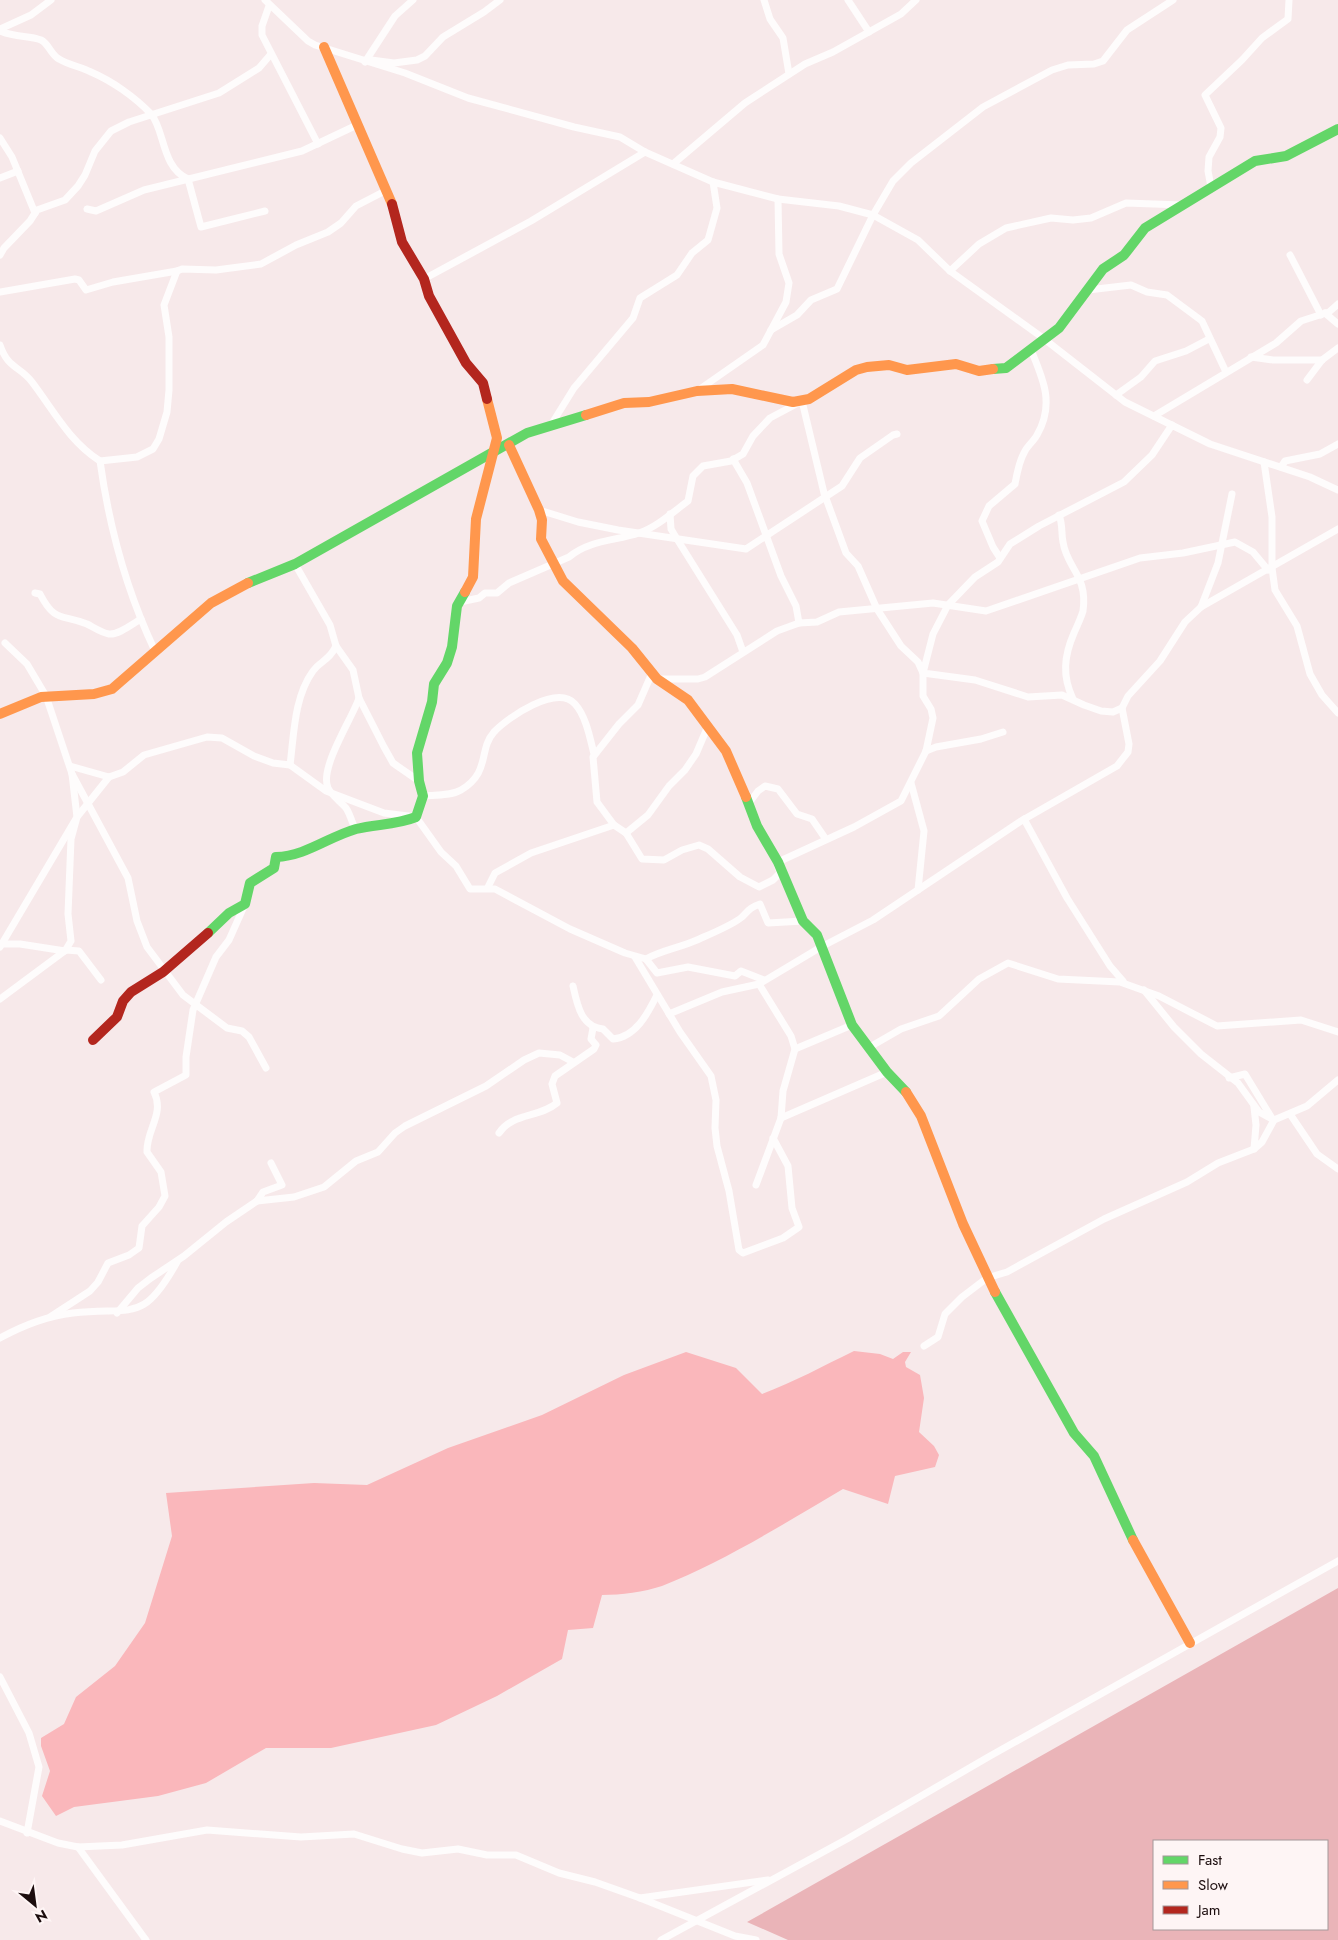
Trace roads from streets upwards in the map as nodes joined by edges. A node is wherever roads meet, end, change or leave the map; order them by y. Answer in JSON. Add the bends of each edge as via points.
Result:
{"nodes":[{"id":1,"x":51,"y":0,"type":"edge"},
{"id":2,"x":412,"y":0,"type":"edge"},
{"id":3,"x":500,"y":0,"type":"edge"},
{"id":4,"x":764,"y":0,"type":"edge"},
{"id":5,"x":848,"y":0,"type":"edge"},
{"id":6,"x":916,"y":0,"type":"edge"},
{"id":7,"x":1173,"y":0,"type":"edge"},
{"id":8,"x":1288,"y":0,"type":"edge"},
{"id":9,"x":267,"y":3,"type":"edge"},
{"id":10,"x":0,"y":30,"type":"edge"},
{"id":11,"x":869,"y":32,"type":"junction"},
{"id":12,"x":324,"y":48,"type":"junction"},
{"id":13,"x":271,"y":54,"type":"junction"},
{"id":14,"x":366,"y":60,"type":"junction"},
{"id":15,"x":790,"y":74,"type":"junction"},
{"id":16,"x":152,"y":116,"type":"junction"},
{"id":17,"x":357,"y":125,"type":"junction"},
{"id":18,"x":1338,"y":129,"type":"edge"},
{"id":19,"x":0,"y":138,"type":"edge"},
{"id":20,"x":318,"y":144,"type":"junction"},
{"id":21,"x":645,"y":152,"type":"junction"},
{"id":22,"x":673,"y":164,"type":"junction"},
{"id":23,"x":18,"y":171,"type":"junction"},
{"id":24,"x":0,"y":178,"type":"edge"},
{"id":25,"x":188,"y":179,"type":"junction"},
{"id":26,"x":714,"y":182,"type":"junction"},
{"id":27,"x":1211,"y":187,"type":"junction"},
{"id":28,"x":385,"y":191,"type":"junction"},
{"id":29,"x":778,"y":199,"type":"junction"},
{"id":30,"x":1183,"y":205,"type":"junction"},
{"id":31,"x":87,"y":209,"type":"dead end"},
{"id":32,"x":265,"y":211,"type":"dead end"},
{"id":33,"x":35,"y":213,"type":"junction"},
{"id":34,"x":873,"y":215,"type":"junction"},
{"id":35,"x":0,"y":255,"type":"edge"},
{"id":36,"x":1290,"y":255,"type":"dead end"},
{"id":37,"x":177,"y":271,"type":"junction"},
{"id":38,"x":950,"y":271,"type":"junction"},
{"id":39,"x":424,"y":279,"type":"junction"},
{"id":40,"x":1088,"y":290,"type":"junction"},
{"id":41,"x":0,"y":292,"type":"edge"},
{"id":42,"x":1338,"y":304,"type":"edge"},
{"id":43,"x":1323,"y":314,"type":"junction"},
{"id":44,"x":1338,"y":324,"type":"edge"},
{"id":45,"x":771,"y":330,"type":"junction"},
{"id":46,"x":1043,"y":338,"type":"junction"},
{"id":47,"x":1209,"y":339,"type":"junction"},
{"id":48,"x":0,"y":345,"type":"edge"},
{"id":49,"x":1338,"y":348,"type":"edge"},
{"id":50,"x":1031,"y":350,"type":"junction"},
{"id":51,"x":1251,"y":357,"type":"junction"},
{"id":52,"x":1322,"y":360,"type":"junction"},
{"id":53,"x":1226,"y":372,"type":"junction"},
{"id":54,"x":1307,"y":380,"type":"dead end"},
{"id":55,"x":697,"y":390,"type":"junction"},
{"id":56,"x":1116,"y":395,"type":"junction"},
{"id":57,"x":802,"y":401,"type":"junction"},
{"id":58,"x":1154,"y":416,"type":"junction"},
{"id":59,"x":552,"y":425,"type":"junction"},
{"id":60,"x":1172,"y":425,"type":"junction"},
{"id":61,"x":897,"y":434,"type":"dead end"},
{"id":62,"x":1338,"y":444,"type":"edge"},
{"id":63,"x":509,"y":445,"type":"junction"},
{"id":64,"x":493,"y":451,"type":"junction"},
{"id":65,"x":733,"y":459,"type":"junction"},
{"id":66,"x":100,"y":461,"type":"junction"},
{"id":67,"x":1264,"y":462,"type":"junction"},
{"id":68,"x":1280,"y":467,"type":"junction"},
{"id":69,"x":1338,"y":490,"type":"edge"},
{"id":70,"x":1232,"y":494,"type":"dead end"},
{"id":71,"x":826,"y":497,"type":"junction"},
{"id":72,"x":539,"y":510,"type":"junction"},
{"id":73,"x":670,"y":514,"type":"junction"},
{"id":74,"x":1059,"y":515,"type":"junction"},
{"id":75,"x":1338,"y":529,"type":"edge"},
{"id":76,"x":639,"y":533,"type":"junction"},
{"id":77,"x":768,"y":536,"type":"junction"},
{"id":78,"x":677,"y":539,"type":"junction"},
{"id":79,"x":1222,"y":545,"type":"junction"},
{"id":80,"x":1000,"y":558,"type":"junction"},
{"id":81,"x":295,"y":564,"type":"junction"},
{"id":82,"x":553,"y":564,"type":"junction"},
{"id":83,"x":1270,"y":569,"type":"junction"},
{"id":84,"x":1081,"y":579,"type":"junction"},
{"id":85,"x":35,"y":593,"type":"dead end"},
{"id":86,"x":460,"y":602,"type":"junction"},
{"id":87,"x":948,"y":605,"type":"junction"},
{"id":88,"x":1201,"y":607,"type":"junction"},
{"id":89,"x":877,"y":609,"type":"junction"},
{"id":90,"x":140,"y":619,"type":"junction"},
{"id":91,"x":799,"y":623,"type":"junction"},
{"id":92,"x":5,"y":643,"type":"dead end"},
{"id":93,"x":336,"y":646,"type":"junction"},
{"id":94,"x":155,"y":651,"type":"junction"},
{"id":95,"x":743,"y":652,"type":"junction"},
{"id":96,"x":923,"y":673,"type":"junction"},
{"id":97,"x":654,"y":676,"type":"junction"},
{"id":98,"x":46,"y":696,"type":"junction"},
{"id":99,"x":359,"y":698,"type":"junction"},
{"id":100,"x":1073,"y":699,"type":"junction"},
{"id":101,"x":1122,"y":708,"type":"junction"},
{"id":102,"x":1338,"y":713,"type":"edge"},
{"id":103,"x":0,"y":714,"type":"edge"},
{"id":104,"x":708,"y":726,"type":"junction"},
{"id":105,"x":1002,"y":732,"type":"dead end"},
{"id":106,"x":926,"y":752,"type":"junction"},
{"id":107,"x":594,"y":754,"type":"junction"},
{"id":108,"x":290,"y":765,"type":"junction"},
{"id":109,"x":70,"y":766,"type":"junction"},
{"id":110,"x":72,"y":774,"type":"junction"},
{"id":111,"x":109,"y":777,"type":"junction"},
{"id":112,"x":419,"y":781,"type":"junction"},
{"id":113,"x":911,"y":783,"type":"junction"},
{"id":114,"x":331,"y":792,"type":"junction"},
{"id":115,"x":423,"y":796,"type":"junction"},
{"id":116,"x":88,"y":802,"type":"junction"},
{"id":117,"x":749,"y":803,"type":"junction"},
{"id":118,"x":77,"y":817,"type":"junction"},
{"id":119,"x":416,"y":817,"type":"junction"},
{"id":120,"x":1024,"y":819,"type":"junction"},
{"id":121,"x":614,"y":825,"type":"junction"},
{"id":122,"x":355,"y":829,"type":"junction"},
{"id":123,"x":626,"y":833,"type":"junction"},
{"id":124,"x":825,"y":838,"type":"junction"},
{"id":125,"x":777,"y":861,"type":"junction"},
{"id":126,"x":488,"y":887,"type":"junction"},
{"id":127,"x":918,"y":890,"type":"junction"},
{"id":128,"x":245,"y":904,"type":"junction"},
{"id":129,"x":803,"y":921,"type":"junction"},
{"id":130,"x":1,"y":945,"type":"edge"},
{"id":131,"x":821,"y":947,"type":"junction"},
{"id":132,"x":65,"y":951,"type":"junction"},
{"id":133,"x":635,"y":956,"type":"junction"},
{"id":134,"x":646,"y":959,"type":"junction"},
{"id":135,"x":166,"y":970,"type":"junction"},
{"id":136,"x":101,"y":980,"type":"dead end"},
{"id":137,"x":1123,"y":981,"type":"dead end"},
{"id":138,"x":762,"y":982,"type":"junction"},
{"id":139,"x":573,"y":986,"type":"dead end"},
{"id":140,"x":1144,"y":990,"type":"junction"},
{"id":141,"x":657,"y":995,"type":"junction"},
{"id":142,"x":0,"y":999,"type":"edge"},
{"id":143,"x":195,"y":1006,"type":"junction"},
{"id":144,"x":669,"y":1014,"type":"junction"},
{"id":145,"x":852,"y":1025,"type":"junction"},
{"id":146,"x":593,"y":1028,"type":"junction"},
{"id":147,"x":1338,"y":1032,"type":"edge"},
{"id":148,"x":93,"y":1040,"type":"dead end"},
{"id":149,"x":868,"y":1048,"type":"junction"},
{"id":150,"x":795,"y":1049,"type":"junction"},
{"id":151,"x":573,"y":1062,"type":"junction"},
{"id":152,"x":266,"y":1068,"type":"dead end"},
{"id":153,"x":887,"y":1072,"type":"junction"},
{"id":154,"x":1229,"y":1078,"type":"junction"},
{"id":155,"x":1338,"y":1080,"type":"edge"},
{"id":156,"x":1254,"y":1107,"type":"junction"},
{"id":157,"x":1290,"y":1114,"type":"junction"},
{"id":158,"x":781,"y":1118,"type":"junction"},
{"id":159,"x":1274,"y":1120,"type":"junction"},
{"id":160,"x":499,"y":1133,"type":"dead end"},
{"id":161,"x":773,"y":1138,"type":"junction"},
{"id":162,"x":1254,"y":1149,"type":"junction"},
{"id":163,"x":271,"y":1164,"type":"dead end"},
{"id":164,"x":1338,"y":1168,"type":"edge"},
{"id":165,"x":756,"y":1185,"type":"dead end"},
{"id":166,"x":258,"y":1201,"type":"junction"},
{"id":167,"x":177,"y":1262,"type":"junction"},
{"id":168,"x":987,"y":1278,"type":"junction"},
{"id":169,"x":117,"y":1313,"type":"junction"},
{"id":170,"x":50,"y":1317,"type":"junction"},
{"id":171,"x":0,"y":1338,"type":"edge"},
{"id":172,"x":924,"y":1346,"type":"dead end"},
{"id":173,"x":1338,"y":1562,"type":"edge"},
{"id":174,"x":1190,"y":1643,"type":"junction"},
{"id":175,"x":0,"y":1677,"type":"edge"},
{"id":176,"x":0,"y":1821,"type":"edge"},
{"id":177,"x":27,"y":1833,"type":"junction"},
{"id":178,"x":78,"y":1847,"type":"junction"},
{"id":179,"x":774,"y":1879,"type":"junction"},
{"id":180,"x":640,"y":1898,"type":"junction"},
{"id":181,"x":697,"y":1920,"type":"junction"},
{"id":182,"x":146,"y":1940,"type":"edge"},
{"id":183,"x":661,"y":1940,"type":"edge"},
{"id":184,"x":756,"y":1940,"type":"edge"}],
"edges":[{"from":1,"to":10,"type":"street","via":[[31,15]]},
{"from":2,"to":14,"type":"street","via":[[395,16]]},
{"from":3,"to":14,"type":"street","via":[[443,38],[417,60],[394,63]]},
{"from":4,"to":15,"type":"street","via":[[770,19],[783,38]]},
{"from":5,"to":11,"type":"street"},
{"from":6,"to":11,"type":"street","via":[[901,14]]},
{"from":7,"to":34,"type":"street","via":[[1127,30],[1100,63],[1068,65],[1052,70],[983,107],[901,172]]},
{"from":8,"to":27,"type":"street","via":[[1288,19],[1262,38],[1205,95],[1221,128],[1220,137],[1209,157]]},
{"from":9,"to":12,"type":"street","via":[[308,41]]},
{"from":9,"to":13,"type":"street","via":[[261,31]]},
{"from":10,"to":16,"type":"street","via":[[42,41],[57,58],[105,79]]},
{"from":11,"to":15,"type":"street"},
{"from":12,"to":14,"type":"street"},
{"from":12,"to":17,"type":"street"},
{"from":13,"to":16,"type":"street","via":[[259,68],[231,87]]},
{"from":13,"to":20,"type":"street"},
{"from":14,"to":21,"type":"street","via":[[468,98],[620,137]]},
{"from":15,"to":22,"type":"street","via":[[734,112]]},
{"from":16,"to":25,"type":"street","via":[[176,171]]},
{"from":16,"to":33,"type":"street","via":[[111,131],[95,151],[78,186],[65,200],[41,207]]},
{"from":17,"to":20,"type":"street"},
{"from":17,"to":28,"type":"street"},
{"from":18,"to":27,"type":"street","via":[[1286,156],[1256,161]]},
{"from":19,"to":23,"type":"street"},
{"from":20,"to":25,"type":"street","via":[[302,151]]},
{"from":21,"to":22,"type":"street"},
{"from":21,"to":39,"type":"street","via":[[531,221]]},
{"from":22,"to":26,"type":"street"},
{"from":23,"to":24,"type":"street"},
{"from":23,"to":33,"type":"street"},
{"from":25,"to":31,"type":"street","via":[[135,193],[99,210]]},
{"from":25,"to":32,"type":"street","via":[[201,227]]},
{"from":26,"to":29,"type":"street"},
{"from":26,"to":59,"type":"street","via":[[717,208],[708,240],[692,253],[677,275],[640,298],[633,318],[574,388]]},
{"from":27,"to":30,"type":"street"},
{"from":28,"to":37,"type":"street","via":[[356,206],[328,232],[261,264]]},
{"from":28,"to":39,"type":"street","via":[[397,218],[402,242]]},
{"from":29,"to":34,"type":"street","via":[[839,206]]},
{"from":29,"to":45,"type":"street","via":[[779,254],[789,283],[789,294]]},
{"from":30,"to":38,"type":"street","via":[[1126,203],[1091,218],[1051,218],[1006,228],[979,244]]},
{"from":30,"to":40,"type":"street","via":[[1141,231],[1129,249],[1103,269]]},
{"from":33,"to":35,"type":"street"},
{"from":34,"to":38,"type":"street","via":[[918,240]]},
{"from":34,"to":45,"type":"street","via":[[837,289],[810,300],[797,315]]},
{"from":36,"to":43,"type":"street"},
{"from":37,"to":41,"type":"street","via":[[86,290],[76,278]]},
{"from":37,"to":66,"type":"street","via":[[164,305],[169,337],[169,390],[159,439],[153,449],[137,457]]},
{"from":38,"to":46,"type":"street"},
{"from":39,"to":64,"type":"street","via":[[429,296],[466,363],[483,383],[496,434]]},
{"from":40,"to":46,"type":"street","via":[[1065,322]]},
{"from":40,"to":47,"type":"street","via":[[1131,285],[1167,295],[1202,320]]},
{"from":42,"to":43,"type":"street"},
{"from":43,"to":44,"type":"street"},
{"from":43,"to":51,"type":"street","via":[[1301,321],[1284,337]]},
{"from":45,"to":55,"type":"street","via":[[763,345]]},
{"from":46,"to":50,"type":"street"},
{"from":46,"to":56,"type":"street"},
{"from":47,"to":53,"type":"street"},
{"from":47,"to":56,"type":"street","via":[[1155,361]]},
{"from":48,"to":66,"type":"street","via":[[13,368],[31,381],[74,440]]},
{"from":49,"to":52,"type":"street"},
{"from":50,"to":57,"type":"street","via":[[1006,368],[988,372],[956,364],[907,370],[889,365],[856,370]]},
{"from":50,"to":80,"type":"street","via":[[1047,388],[1046,408],[1038,434],[1022,457],[1015,484],[989,506],[982,521]]},
{"from":51,"to":52,"type":"street"},
{"from":51,"to":53,"type":"street"},
{"from":52,"to":54,"type":"street"},
{"from":53,"to":58,"type":"street"},
{"from":55,"to":57,"type":"street","via":[[732,389],[784,402]]},
{"from":55,"to":59,"type":"street","via":[[648,402],[624,403]]},
{"from":56,"to":58,"type":"street"},
{"from":57,"to":65,"type":"street","via":[[770,418],[753,436],[743,454]]},
{"from":57,"to":71,"type":"street"},
{"from":58,"to":60,"type":"street"},
{"from":59,"to":63,"type":"street","via":[[527,433]]},
{"from":60,"to":67,"type":"street","via":[[1210,444]]},
{"from":60,"to":74,"type":"street","via":[[1152,455],[1124,482]]},
{"from":61,"to":71,"type":"street","via":[[860,458],[842,486]]},
{"from":62,"to":68,"type":"street","via":[[1320,454],[1285,461]]},
{"from":63,"to":64,"type":"street"},
{"from":63,"to":72,"type":"street"},
{"from":64,"to":81,"type":"street","via":[[451,478]]},
{"from":64,"to":86,"type":"street","via":[[476,519],[473,577]]},
{"from":65,"to":73,"type":"street","via":[[703,466],[693,476],[688,501]]},
{"from":65,"to":77,"type":"street","via":[[747,483]]},
{"from":66,"to":90,"type":"street","via":[[118,551]]},
{"from":67,"to":68,"type":"street"},
{"from":67,"to":83,"type":"street","via":[[1272,517]]},
{"from":68,"to":69,"type":"street"},
{"from":70,"to":79,"type":"street"},
{"from":71,"to":77,"type":"street"},
{"from":71,"to":89,"type":"street","via":[[846,553],[858,566]]},
{"from":72,"to":76,"type":"street","via":[[578,522]]},
{"from":72,"to":82,"type":"street","via":[[541,539]]},
{"from":73,"to":76,"type":"street"},
{"from":73,"to":78,"type":"street","via":[[671,529]]},
{"from":74,"to":80,"type":"street","via":[[1010,544]]},
{"from":74,"to":84,"type":"street","via":[[1063,526],[1062,542]]},
{"from":75,"to":83,"type":"street"},
{"from":76,"to":78,"type":"street"},
{"from":76,"to":82,"type":"street","via":[[576,550]]},
{"from":77,"to":78,"type":"street","via":[[746,549]]},
{"from":77,"to":91,"type":"street","via":[[781,576],[796,606]]},
{"from":78,"to":95,"type":"street","via":[[737,635]]},
{"from":79,"to":83,"type":"street","via":[[1235,542],[1253,552]]},
{"from":79,"to":84,"type":"street","via":[[1140,558]]},
{"from":79,"to":88,"type":"street"},
{"from":80,"to":87,"type":"street"},
{"from":81,"to":93,"type":"street","via":[[330,625]]},
{"from":81,"to":94,"type":"street","via":[[264,575],[211,603]]},
{"from":82,"to":86,"type":"street","via":[[509,583],[497,593],[485,593],[479,598]]},
{"from":82,"to":97,"type":"street","via":[[563,581],[632,648]]},
{"from":83,"to":88,"type":"street"},
{"from":83,"to":102,"type":"street","via":[[1275,590],[1297,626],[1310,674],[1322,696]]},
{"from":84,"to":87,"type":"street","via":[[986,611]]},
{"from":84,"to":100,"type":"street","via":[[1082,612],[1068,646],[1065,666],[1066,683]]},
{"from":85,"to":90,"type":"street","via":[[40,594],[60,618],[84,623],[108,634]]},
{"from":86,"to":112,"type":"street","via":[[452,647],[447,663],[434,684],[418,753]]},
{"from":87,"to":89,"type":"street","via":[[933,603]]},
{"from":87,"to":96,"type":"street","via":[[933,634]]},
{"from":88,"to":101,"type":"street","via":[[1185,622],[1160,661],[1128,696]]},
{"from":89,"to":91,"type":"street","via":[[840,612],[817,622]]},
{"from":89,"to":96,"type":"street"},
{"from":90,"to":94,"type":"street"},
{"from":91,"to":95,"type":"street","via":[[777,631]]},
{"from":92,"to":98,"type":"street","via":[[27,664]]},
{"from":93,"to":99,"type":"street","via":[[353,670]]},
{"from":93,"to":108,"type":"street","via":[[331,657],[313,670],[305,686],[299,704]]},
{"from":94,"to":98,"type":"street","via":[[112,689]]},
{"from":95,"to":97,"type":"street","via":[[698,679]]},
{"from":96,"to":100,"type":"street","via":[[976,680],[1028,697],[1062,695]]},
{"from":96,"to":106,"type":"street","via":[[922,696],[933,718]]},
{"from":97,"to":104,"type":"street","via":[[688,700]]},
{"from":97,"to":107,"type":"street","via":[[638,705]]},
{"from":98,"to":103,"type":"street"},
{"from":98,"to":109,"type":"street"},
{"from":99,"to":112,"type":"street","via":[[394,763]]},
{"from":99,"to":114,"type":"street","via":[[333,751],[326,782]]},
{"from":100,"to":101,"type":"street","via":[[1101,711],[1113,712]]},
{"from":101,"to":120,"type":"street","via":[[1130,744],[1117,766]]},
{"from":104,"to":117,"type":"street","via":[[726,751]]},
{"from":104,"to":123,"type":"street","via":[[696,754],[684,770],[648,815]]},
{"from":105,"to":106,"type":"street"},
{"from":106,"to":113,"type":"street"},
{"from":107,"to":115,"type":"street","via":[[575,704],[562,698],[550,699],[529,707],[494,732],[479,773],[461,790]]},
{"from":107,"to":121,"type":"street","via":[[597,802]]},
{"from":108,"to":111,"type":"street","via":[[254,756],[222,738],[207,737],[144,755],[123,772]]},
{"from":108,"to":114,"type":"street"},
{"from":109,"to":110,"type":"street"},
{"from":109,"to":111,"type":"street"},
{"from":110,"to":116,"type":"street"},
{"from":110,"to":118,"type":"street"},
{"from":111,"to":116,"type":"street"},
{"from":112,"to":115,"type":"street"},
{"from":113,"to":124,"type":"street","via":[[897,804]]},
{"from":113,"to":127,"type":"street","via":[[924,831]]},
{"from":114,"to":119,"type":"street","via":[[384,813]]},
{"from":114,"to":122,"type":"street","via":[[346,808]]},
{"from":115,"to":119,"type":"street"},
{"from":116,"to":118,"type":"street"},
{"from":116,"to":135,"type":"street","via":[[128,878],[147,947]]},
{"from":117,"to":124,"type":"street","via":[[765,786],[778,789],[797,814],[812,819]]},
{"from":117,"to":125,"type":"street","via":[[757,826]]},
{"from":118,"to":130,"type":"street"},
{"from":118,"to":132,"type":"street","via":[[70,858],[68,914],[71,940]]},
{"from":119,"to":122,"type":"street","via":[[402,823]]},
{"from":119,"to":126,"type":"street","via":[[441,852],[456,866],[470,889]]},
{"from":120,"to":127,"type":"street"},
{"from":120,"to":137,"type":"street","via":[[1070,902]]},
{"from":121,"to":123,"type":"street"},
{"from":121,"to":126,"type":"street","via":[[531,853],[495,872]]},
{"from":122,"to":128,"type":"street","via":[[289,858],[276,857],[274,868],[250,883]]},
{"from":123,"to":125,"type":"street","via":[[642,860],[664,860],[682,850],[699,846],[708,849],[740,877],[759,887],[780,873]]},
{"from":124,"to":125,"type":"street"},
{"from":125,"to":129,"type":"street"},
{"from":126,"to":133,"type":"street","via":[[570,930]]},
{"from":127,"to":131,"type":"street","via":[[873,920]]},
{"from":128,"to":135,"type":"street","via":[[229,913]]},
{"from":128,"to":143,"type":"street","via":[[229,940],[216,957]]},
{"from":129,"to":131,"type":"street","via":[[817,934]]},
{"from":129,"to":134,"type":"street","via":[[768,923],[760,904],[747,909],[742,917],[696,940]]},
{"from":130,"to":132,"type":"street","via":[[20,944]]},
{"from":131,"to":138,"type":"street"},
{"from":131,"to":145,"type":"street"},
{"from":132,"to":136,"type":"street","via":[[79,952]]},
{"from":132,"to":142,"type":"street"},
{"from":133,"to":134,"type":"street"},
{"from":133,"to":141,"type":"street"},
{"from":134,"to":138,"type":"street","via":[[657,973],[688,967],[735,976],[741,971]]},
{"from":135,"to":143,"type":"street"},
{"from":135,"to":148,"type":"street","via":[[131,992],[116,1017]]},
{"from":138,"to":144,"type":"street","via":[[722,992]]},
{"from":138,"to":150,"type":"street"},
{"from":139,"to":146,"type":"street","via":[[578,1008]]},
{"from":140,"to":147,"type":"street","via":[[1217,1026],[1301,1020]]},
{"from":140,"to":149,"type":"street","via":[[1113,982],[1051,978],[1008,963],[979,978],[940,1016],[901,1029]]},
{"from":140,"to":154,"type":"street","via":[[1174,1027]]},
{"from":141,"to":144,"type":"street"},
{"from":141,"to":146,"type":"street","via":[[636,1028],[623,1037],[613,1039],[603,1029]]},
{"from":143,"to":152,"type":"street","via":[[226,1028],[242,1031],[250,1037]]},
{"from":143,"to":170,"type":"street","via":[[186,1075],[154,1092],[158,1100],[158,1114],[147,1152],[162,1172],[164,1200],[142,1226],[139,1248],[108,1263],[90,1290]]},
{"from":144,"to":161,"type":"street","via":[[710,1076],[716,1100],[717,1146],[739,1250],[743,1253],[783,1238],[800,1227],[791,1203],[788,1166]]},
{"from":145,"to":149,"type":"street"},
{"from":145,"to":150,"type":"street"},
{"from":146,"to":151,"type":"street","via":[[591,1040],[596,1048]]},
{"from":149,"to":153,"type":"street"},
{"from":150,"to":158,"type":"street","via":[[783,1091]]},
{"from":151,"to":160,"type":"street","via":[[555,1076],[552,1084],[557,1103],[545,1111],[511,1121]]},
{"from":151,"to":166,"type":"street","via":[[560,1055],[539,1053],[486,1086],[405,1126],[378,1152],[356,1161],[324,1187],[294,1197]]},
{"from":153,"to":158,"type":"street"},
{"from":153,"to":168,"type":"street","via":[[908,1094],[921,1116]]},
{"from":154,"to":156,"type":"street","via":[[1238,1083]]},
{"from":154,"to":159,"type":"street","via":[[1245,1074]]},
{"from":155,"to":157,"type":"street","via":[[1314,1102]]},
{"from":156,"to":159,"type":"street"},
{"from":156,"to":162,"type":"street"},
{"from":157,"to":159,"type":"street"},
{"from":157,"to":164,"type":"street","via":[[1317,1154]]},
{"from":158,"to":161,"type":"street"},
{"from":159,"to":162,"type":"street","via":[[1262,1142]]},
{"from":161,"to":165,"type":"street"},
{"from":162,"to":168,"type":"street","via":[[1218,1163],[1187,1182],[1104,1220],[1006,1272]]},
{"from":163,"to":166,"type":"street","via":[[282,1185],[263,1192]]},
{"from":166,"to":167,"type":"street"},
{"from":167,"to":169,"type":"street","via":[[138,1288]]},
{"from":167,"to":169,"type":"street","via":[[150,1301],[135,1310]]},
{"from":168,"to":172,"type":"street","via":[[946,1314],[938,1337]]},
{"from":168,"to":174,"type":"street","via":[[1074,1433],[1094,1456],[1140,1555]]},
{"from":169,"to":170,"type":"street","via":[[73,1313]]},
{"from":170,"to":171,"type":"street"},
{"from":173,"to":174,"type":"street"},
{"from":174,"to":179,"type":"street"},
{"from":175,"to":177,"type":"street","via":[[29,1733],[39,1767]]},
{"from":176,"to":177,"type":"street"},
{"from":177,"to":178,"type":"street"},
{"from":178,"to":180,"type":"street","via":[[122,1845],[207,1830],[301,1837],[354,1834],[422,1853],[458,1849],[516,1856]]},
{"from":178,"to":182,"type":"street"},
{"from":179,"to":180,"type":"street"},
{"from":179,"to":181,"type":"street"},
{"from":180,"to":181,"type":"street"},
{"from":181,"to":183,"type":"street"},
{"from":181,"to":184,"type":"street","via":[[735,1936]]}]}
